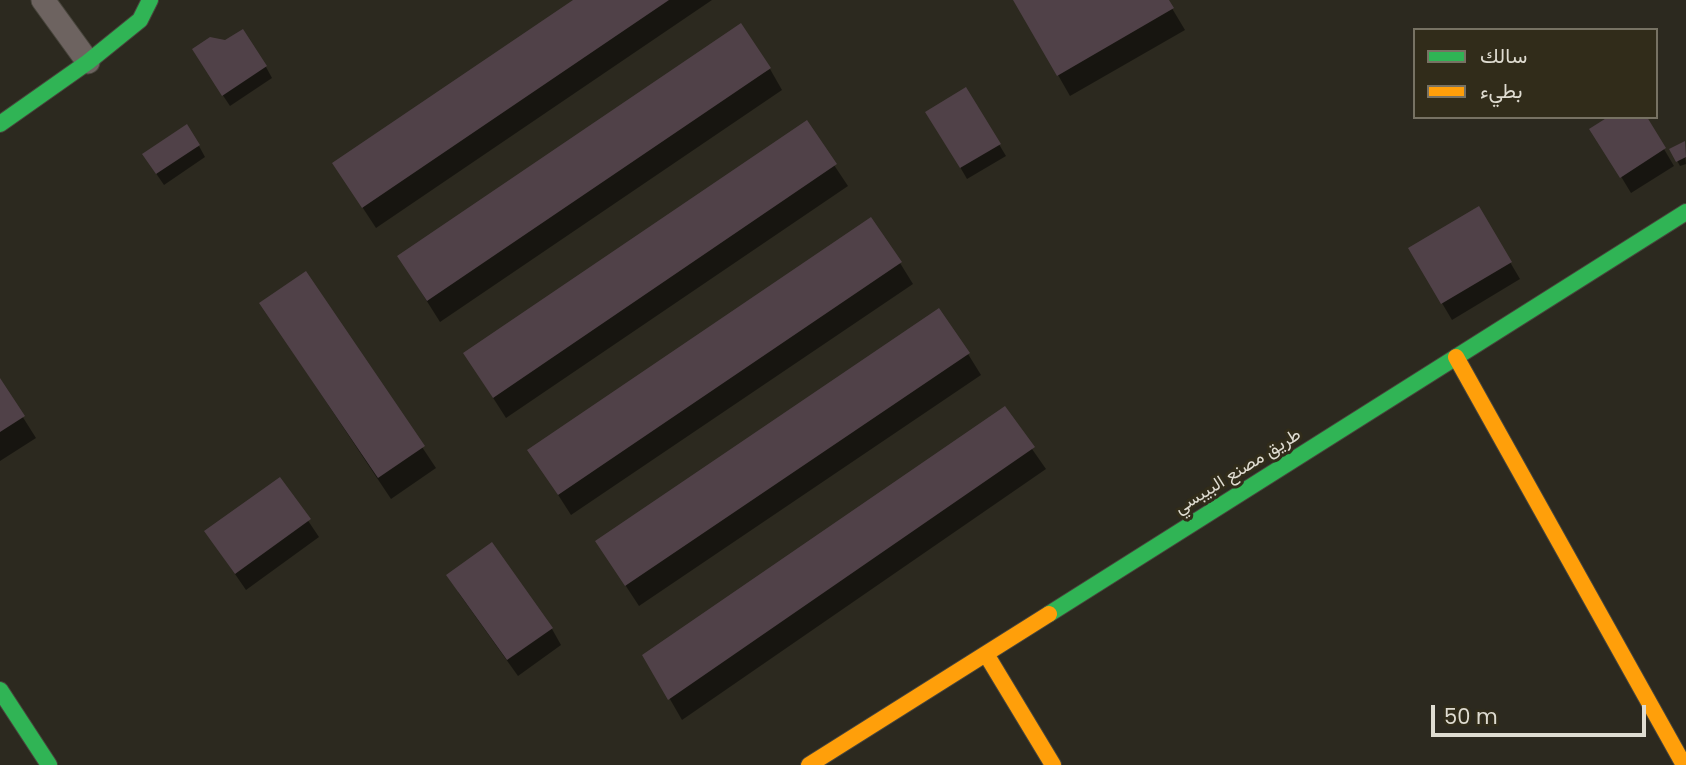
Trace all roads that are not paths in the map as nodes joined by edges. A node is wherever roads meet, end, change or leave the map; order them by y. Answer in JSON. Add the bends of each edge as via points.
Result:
{"nodes":[{"id":1,"x":43,"y":0,"type":"edge"},
{"id":2,"x":150,"y":0,"type":"edge"},
{"id":3,"x":88,"y":62,"type":"junction"},
{"id":4,"x":0,"y":124,"type":"edge"},
{"id":5,"x":1686,"y":212,"type":"edge"},
{"id":6,"x":1456,"y":357,"type":"junction"},
{"id":7,"x":986,"y":654,"type":"junction"},
{"id":8,"x":0,"y":690,"type":"edge"},
{"id":9,"x":812,"y":764,"type":"edge"},
{"id":10,"x":49,"y":765,"type":"edge"},
{"id":11,"x":1053,"y":765,"type":"edge"},
{"id":12,"x":1684,"y":765,"type":"edge"}],
"edges":[{"from":1,"to":3,"type":"street"},
{"from":2,"to":3,"type":"main road","via":[[140,20]]},
{"from":3,"to":4,"type":"main road"},
{"from":5,"to":6,"type":"main road","name":"طريق مصنع البيبسي"},
{"from":6,"to":7,"type":"main road","name":"طريق مصنع البيبسي"},
{"from":6,"to":12,"type":"main road"},
{"from":7,"to":9,"type":"main road","name":"طريق مصنع البيبسي"},
{"from":7,"to":11,"type":"main road"},
{"from":8,"to":10,"type":"main road"}]}
